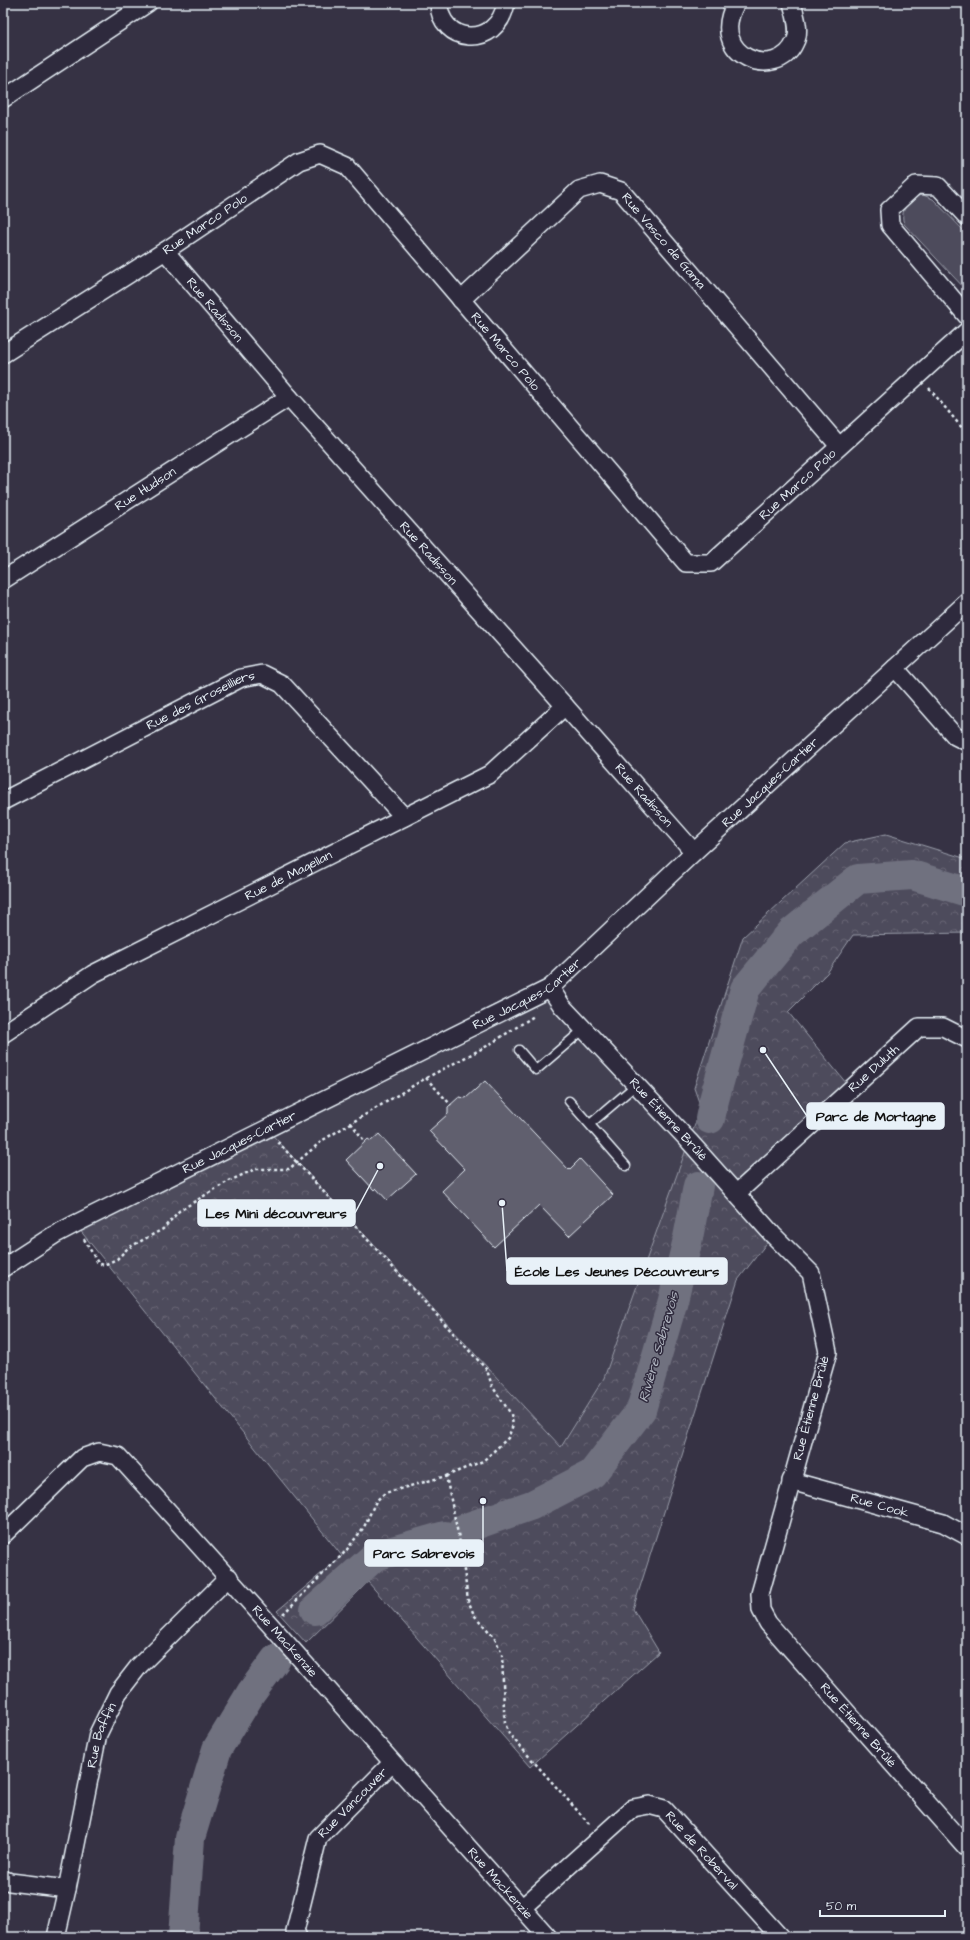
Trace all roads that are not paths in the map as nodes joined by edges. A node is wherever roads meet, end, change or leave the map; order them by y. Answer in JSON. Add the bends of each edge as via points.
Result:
{"nodes":[{"id":1,"x":148,"y":3,"type":"edge"},
{"id":2,"x":439,"y":3,"type":"edge"},
{"id":3,"x":506,"y":3,"type":"edge"},
{"id":4,"x":736,"y":3,"type":"edge"},
{"id":5,"x":792,"y":3,"type":"edge"},
{"id":6,"x":3,"y":99,"type":"edge"},
{"id":7,"x":967,"y":217,"type":"edge"},
{"id":8,"x":165,"y":251,"type":"junction"},
{"id":9,"x":461,"y":300,"type":"junction"},
{"id":10,"x":967,"y":316,"type":"edge"},
{"id":11,"x":967,"y":331,"type":"edge"},
{"id":12,"x":3,"y":354,"type":"edge"},
{"id":13,"x":289,"y":397,"type":"junction"},
{"id":14,"x":840,"y":446,"type":"junction"},
{"id":15,"x":3,"y":580,"type":"edge"},
{"id":16,"x":967,"y":602,"type":"edge"},
{"id":17,"x":895,"y":668,"type":"junction"},
{"id":18,"x":565,"y":706,"type":"junction"},
{"id":19,"x":967,"y":742,"type":"edge"},
{"id":20,"x":3,"y":800,"type":"edge"},
{"id":21,"x":404,"y":817,"type":"junction"},
{"id":22,"x":694,"y":852,"type":"junction"},
{"id":23,"x":550,"y":988,"type":"junction"},
{"id":24,"x":584,"y":1029,"type":"junction"},
{"id":25,"x":3,"y":1034,"type":"edge"},
{"id":26,"x":967,"y":1039,"type":"edge"},
{"id":27,"x":519,"y":1050,"type":"dead end"},
{"id":28,"x":636,"y":1085,"type":"junction"},
{"id":29,"x":569,"y":1101,"type":"dead end"},
{"id":30,"x":590,"y":1124,"type":"junction"},
{"id":31,"x":626,"y":1166,"type":"dead end"},
{"id":32,"x":737,"y":1194,"type":"junction"},
{"id":33,"x":3,"y":1268,"type":"edge"},
{"id":34,"x":791,"y":1481,"type":"junction"},
{"id":35,"x":3,"y":1535,"type":"edge"},
{"id":36,"x":967,"y":1536,"type":"edge"},
{"id":37,"x":229,"y":1577,"type":"junction"},
{"id":38,"x":392,"y":1763,"type":"junction"},
{"id":39,"x":967,"y":1848,"type":"edge"},
{"id":40,"x":3,"y":1879,"type":"edge"},
{"id":41,"x":68,"y":1888,"type":"junction"},
{"id":42,"x":522,"y":1908,"type":"junction"},
{"id":43,"x":56,"y":1937,"type":"edge"},
{"id":44,"x":298,"y":1937,"type":"edge"},
{"id":45,"x":548,"y":1937,"type":"edge"},
{"id":46,"x":780,"y":1937,"type":"edge"}],
"edges":[{"from":1,"to":6,"type":"street"},
{"from":2,"to":3,"type":"street","via":[[442,19],[449,27],[468,36],[478,36],[494,28],[504,14]]},
{"from":4,"to":5,"type":"street","via":[[731,12],[729,34],[737,52],[751,60],[770,62],[786,55],[796,42],[797,23]]},
{"from":7,"to":10,"type":"street","via":[[938,186],[916,185],[889,210],[890,225]]},
{"from":8,"to":9,"type":"street","name":"Rue Marco Polo","via":[[299,160],[320,154],[346,166]]},
{"from":8,"to":12,"type":"street","name":"Rue Marco Polo"},
{"from":8,"to":13,"type":"street","name":"Rue Radisson"},
{"from":9,"to":14,"type":"street","name":"Rue Vasco de Gama","via":[[579,190],[600,184],[620,191]]},
{"from":9,"to":14,"type":"street","name":"Rue Marco Polo","via":[[686,562],[711,562]]},
{"from":11,"to":14,"type":"street","name":"Rue Marco Polo"},
{"from":13,"to":15,"type":"street","name":"Rue Hudson"},
{"from":13,"to":18,"type":"street","name":"Rue Radisson"},
{"from":16,"to":17,"type":"street","name":"Rue Jacques-Cartier"},
{"from":17,"to":19,"type":"street","via":[[955,736]]},
{"from":17,"to":22,"type":"street","name":"Rue Jacques-Cartier"},
{"from":18,"to":21,"type":"street","name":"Rue de Magellan","via":[[490,774]]},
{"from":18,"to":22,"type":"street","name":"Rue Radisson"},
{"from":20,"to":21,"type":"street","name":"Rue des Groseilliers","via":[[241,678],[262,674],[282,684]]},
{"from":21,"to":25,"type":"street","name":"Rue de Magellan","via":[[93,974]]},
{"from":22,"to":23,"type":"street","name":"Rue Jacques-Cartier"},
{"from":23,"to":24,"type":"street","name":"Rue Étienne Brûlé","via":[[562,1006]]},
{"from":23,"to":33,"type":"street","name":"Rue Jacques-Cartier","via":[[75,1224]]},
{"from":24,"to":27,"type":"lane","via":[[536,1070]]},
{"from":24,"to":28,"type":"street","name":"Rue Étienne Brûlé"},
{"from":26,"to":32,"type":"street","name":"Rue Duluth","via":[[943,1027],[919,1027]]},
{"from":28,"to":30,"type":"lane"},
{"from":28,"to":32,"type":"street","name":"Rue Étienne Brûlé"},
{"from":29,"to":30,"type":"lane"},
{"from":30,"to":31,"type":"lane"},
{"from":32,"to":34,"type":"street","name":"Rue Étienne Brûlé","via":[[811,1273],[828,1352]]},
{"from":34,"to":36,"type":"street","name":"Rue Cook","via":[[943,1523]]},
{"from":34,"to":39,"type":"street","name":"Rue Étienne Brûlé","via":[[760,1594],[761,1610],[768,1624]]},
{"from":35,"to":37,"type":"street","name":"Rue Mackenzie","via":[[82,1458],[99,1452],[118,1456]]},
{"from":37,"to":38,"type":"street","name":"Rue Mackenzie"},
{"from":37,"to":41,"type":"street","name":"Rue Baffin","via":[[139,1666],[115,1700],[98,1734]]},
{"from":38,"to":42,"type":"street","name":"Rue Mackenzie"},
{"from":38,"to":44,"type":"street","name":"Rue Vancouver","via":[[318,1838],[295,1931]]},
{"from":40,"to":41,"type":"street","via":[[10,1882]]},
{"from":41,"to":43,"type":"street","name":"Rue Baffin"},
{"from":42,"to":45,"type":"street","name":"Rue Mackenzie"},
{"from":42,"to":46,"type":"street","name":"Rue de Roberval","via":[[633,1808],[649,1805],[664,1809]]}]}
